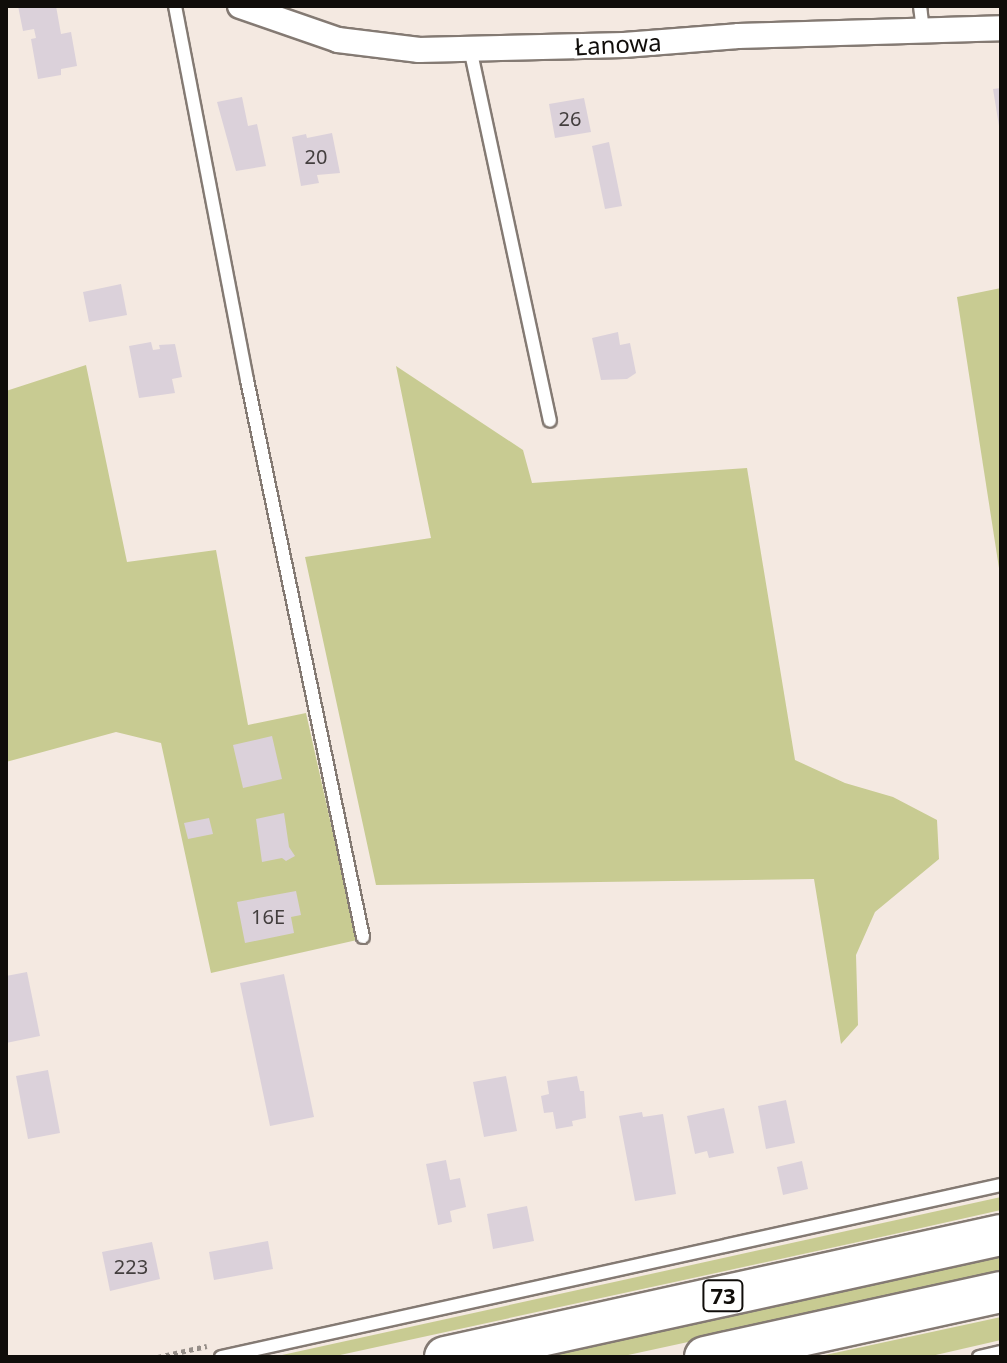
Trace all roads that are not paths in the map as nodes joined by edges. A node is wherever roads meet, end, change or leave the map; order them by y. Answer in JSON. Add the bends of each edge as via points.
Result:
{"nodes":[{"id":1,"x":175,"y":6,"type":"edge"},
{"id":2,"x":240,"y":6,"type":"edge"},
{"id":3,"x":922,"y":18,"type":"edge"},
{"id":4,"x":1001,"y":28,"type":"edge"},
{"id":5,"x":470,"y":48,"type":"junction"},
{"id":6,"x":550,"y":421,"type":"dead end"},
{"id":7,"x":363,"y":937,"type":"dead end"},
{"id":8,"x":1001,"y":1185,"type":"edge"},
{"id":9,"x":1001,"y":1235,"type":"edge"},
{"id":10,"x":1001,"y":1292,"type":"edge"},
{"id":11,"x":1001,"y":1352,"type":"edge"},
{"id":12,"x":221,"y":1357,"type":"edge"},
{"id":13,"x":445,"y":1357,"type":"edge"},
{"id":14,"x":705,"y":1357,"type":"edge"},
{"id":15,"x":979,"y":1357,"type":"edge"}],
"edges":[{"from":1,"to":7,"type":"lane"},
{"from":2,"to":5,"type":"street","name":"Łanowa","via":[[338,40],[419,50]]},
{"from":3,"to":4,"type":"street","name":"Łanowa"},
{"from":3,"to":5,"type":"street","name":"Łanowa","via":[[624,45]]},
{"from":5,"to":6,"type":"lane"},
{"from":8,"to":12,"type":"lane"},
{"from":9,"to":13,"type":"main road","number":"73"},
{"from":10,"to":14,"type":"main road","number":"73"},
{"from":11,"to":15,"type":"lane"}]}
